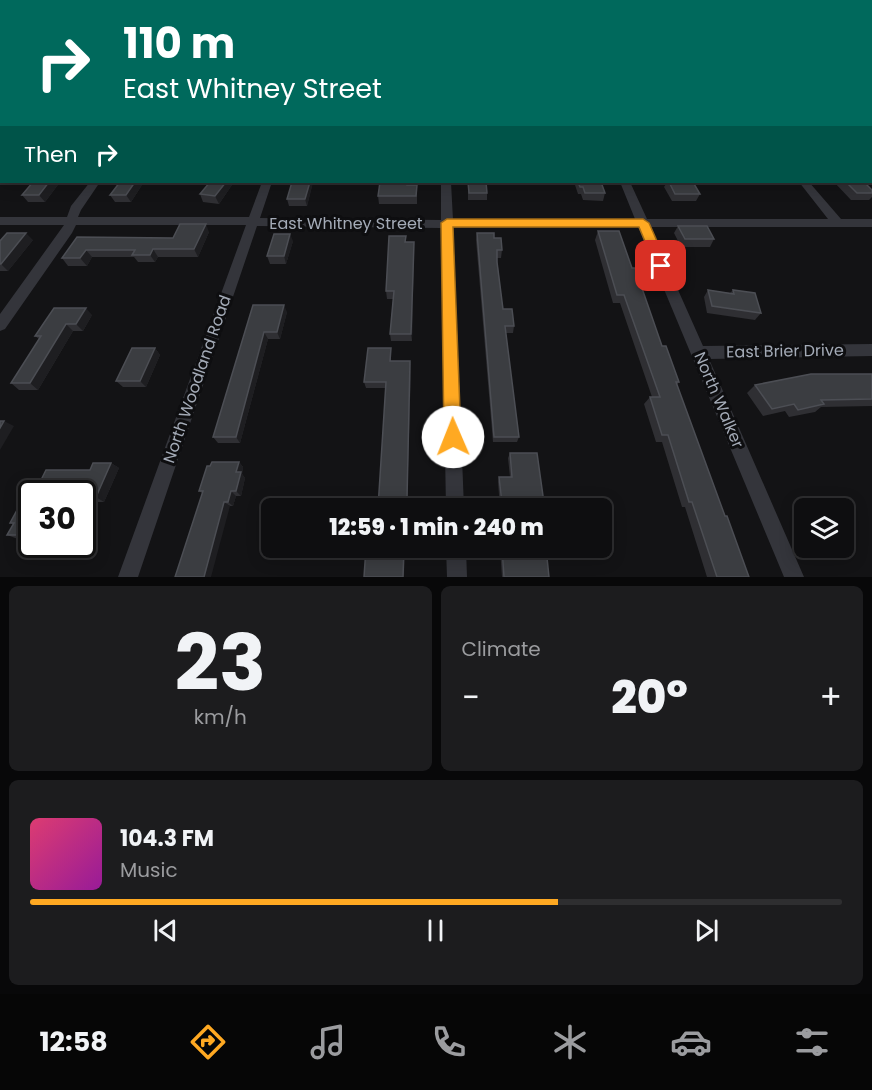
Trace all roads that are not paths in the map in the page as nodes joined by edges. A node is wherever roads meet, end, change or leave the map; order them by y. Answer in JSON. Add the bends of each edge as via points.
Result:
{"nodes":[{"id":1,"x":94,"y":183,"type":"edge"},
{"id":2,"x":267,"y":183,"type":"edge"},
{"id":3,"x":446,"y":183,"type":"edge"},
{"id":4,"x":625,"y":183,"type":"edge"},
{"id":5,"x":805,"y":183,"type":"edge"},
{"id":6,"x":0,"y":221,"type":"edge"},
{"id":7,"x":71,"y":221,"type":"junction"},
{"id":8,"x":252,"y":222,"type":"junction"},
{"id":9,"x":447,"y":223,"type":"junction"},
{"id":10,"x":643,"y":223,"type":"junction"},
{"id":11,"x":838,"y":223,"type":"junction"},
{"id":12,"x":872,"y":223,"type":"edge"},
{"id":13,"x":0,"y":325,"type":"edge"},
{"id":14,"x":872,"y":350,"type":"edge"},
{"id":15,"x":698,"y":353,"type":"junction"},
{"id":16,"x":455,"y":498,"type":"edge"},
{"id":17,"x":456,"y":558,"type":"edge"},
{"id":18,"x":128,"y":577,"type":"edge"},
{"id":19,"x":457,"y":577,"type":"edge"},
{"id":20,"x":794,"y":577,"type":"edge"}],
"edges":[{"from":1,"to":7,"type":"street"},
{"from":2,"to":8,"type":"street","name":"North Woodland Road"},
{"from":3,"to":9,"type":"street"},
{"from":4,"to":10,"type":"street","name":"North Walker"},
{"from":5,"to":11,"type":"street"},
{"from":6,"to":7,"type":"street","name":"East Whitney Street"},
{"from":7,"to":8,"type":"street","name":"East Whitney Street"},
{"from":7,"to":13,"type":"street"},
{"from":8,"to":9,"type":"street","name":"East Whitney Street"},
{"from":8,"to":18,"type":"street","name":"North Woodland Road"},
{"from":9,"to":10,"type":"street","name":"East Whitney Street"},
{"from":9,"to":16,"type":"street"},
{"from":10,"to":11,"type":"street","name":"East Whitney Street"},
{"from":10,"to":15,"type":"street","name":"North Walker"},
{"from":11,"to":12,"type":"street","name":"East Whitney Street"},
{"from":14,"to":15,"type":"street","name":"East Brier Drive"},
{"from":15,"to":20,"type":"street","name":"North Walker"},
{"from":17,"to":19,"type":"street"}]}
